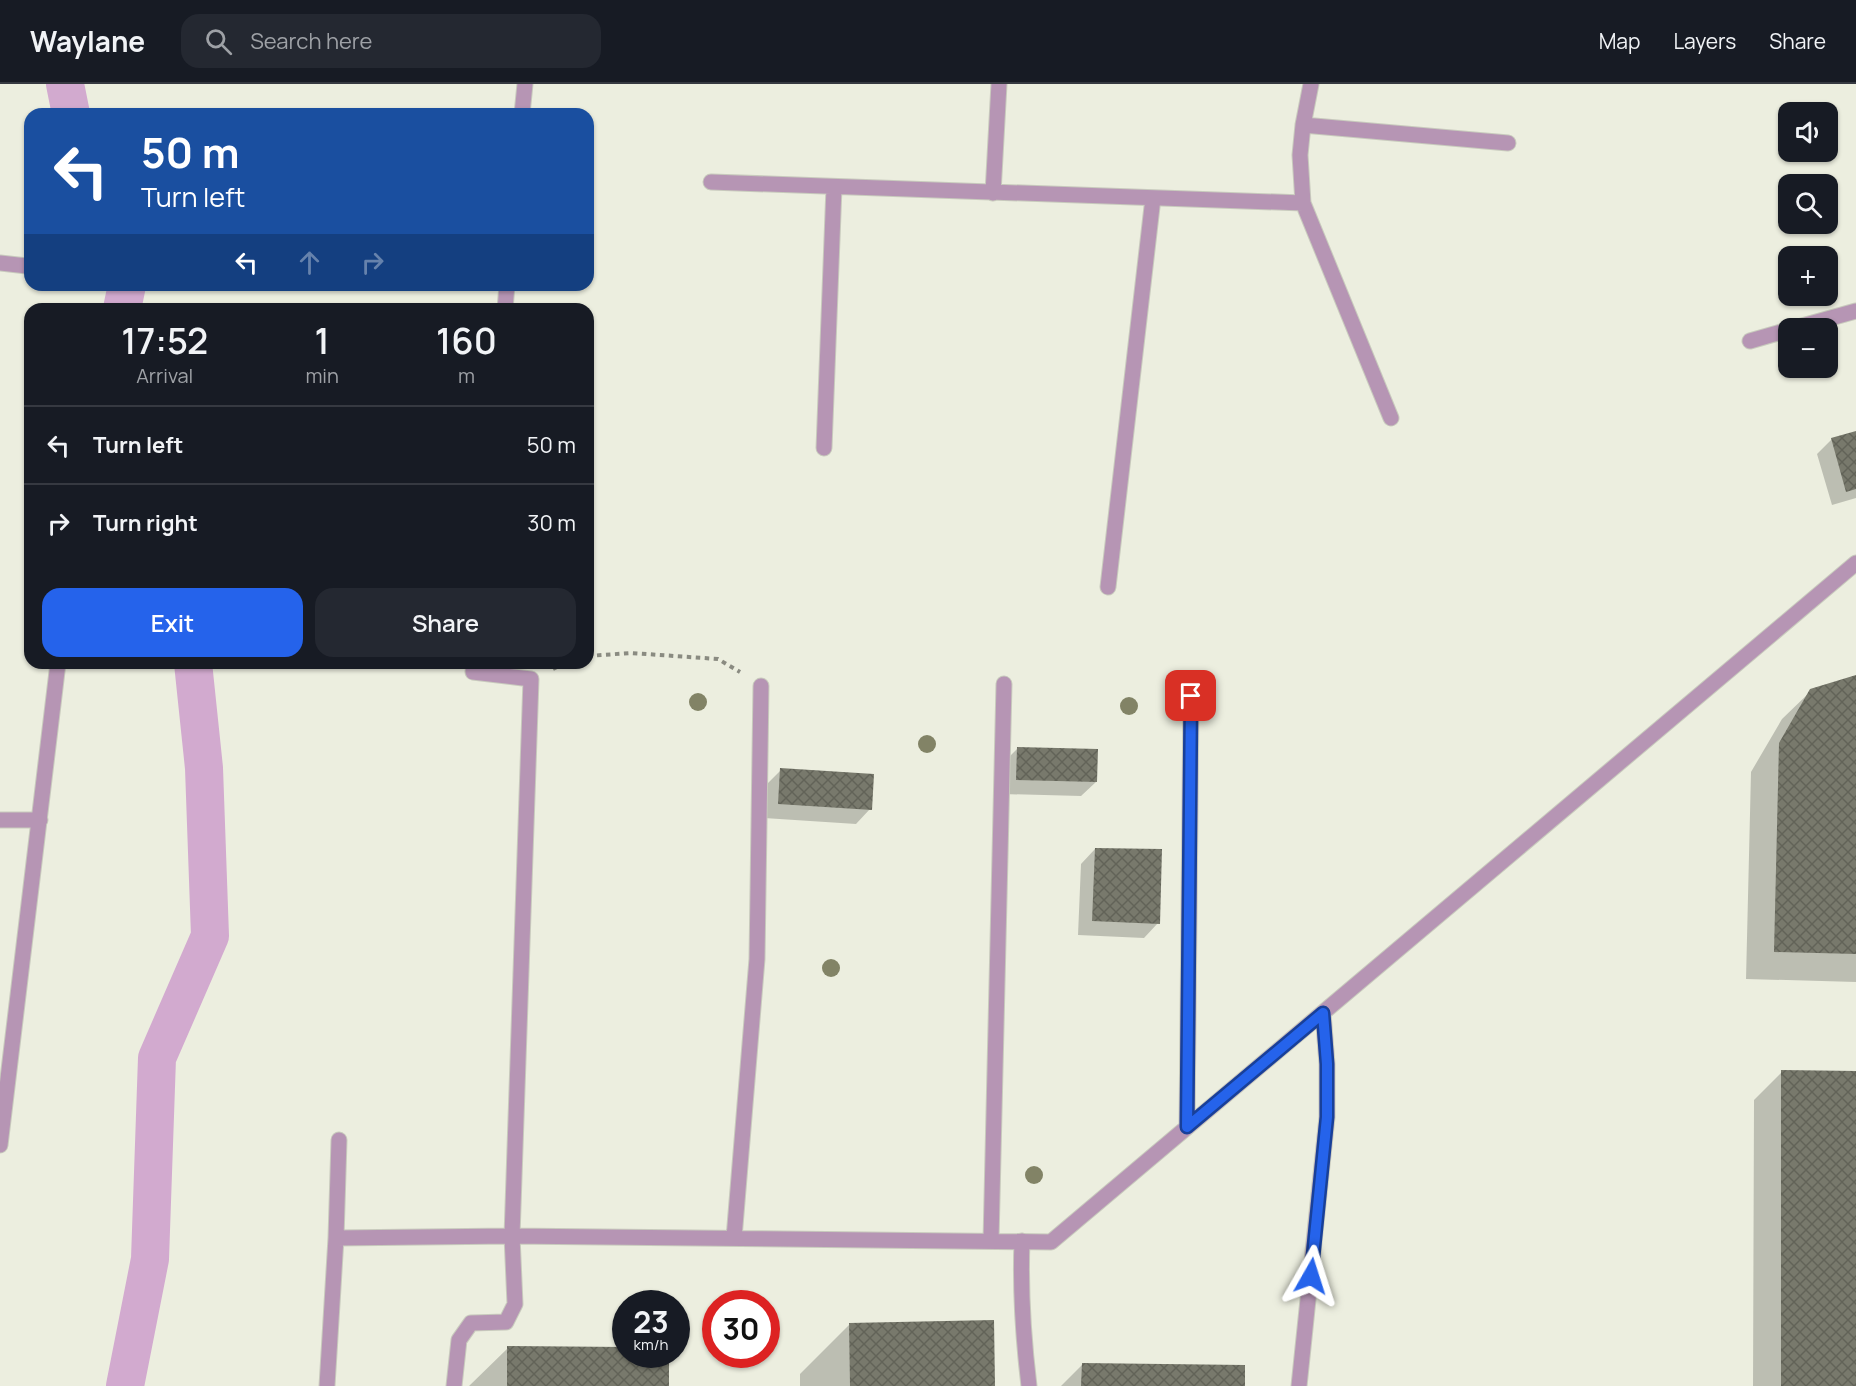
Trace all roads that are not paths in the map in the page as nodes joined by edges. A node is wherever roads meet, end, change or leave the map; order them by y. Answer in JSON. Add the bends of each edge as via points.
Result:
{"nodes":[{"id":1,"x":525,"y":84,"type":"edge"},
{"id":2,"x":999,"y":84,"type":"edge"},
{"id":3,"x":1311,"y":84,"type":"edge"},
{"id":4,"x":523,"y":108,"type":"edge"},
{"id":5,"x":1303,"y":125,"type":"junction"},
{"id":6,"x":1508,"y":143,"type":"dead end"},
{"id":7,"x":711,"y":182,"type":"dead end"},
{"id":8,"x":834,"y":187,"type":"junction"},
{"id":9,"x":993,"y":193,"type":"junction"},
{"id":10,"x":1153,"y":198,"type":"junction"},
{"id":11,"x":1303,"y":203,"type":"junction"},
{"id":12,"x":0,"y":263,"type":"edge"},
{"id":13,"x":24,"y":266,"type":"edge"},
{"id":14,"x":1856,"y":311,"type":"edge"},
{"id":15,"x":1831,"y":318,"type":"edge"},
{"id":16,"x":1778,"y":333,"type":"edge"},
{"id":17,"x":1750,"y":341,"type":"dead end"},
{"id":18,"x":1391,"y":418,"type":"dead end"},
{"id":19,"x":824,"y":448,"type":"dead end"},
{"id":20,"x":1856,"y":563,"type":"edge"},
{"id":21,"x":1107,"y":587,"type":"dead end"},
{"id":22,"x":57,"y":669,"type":"edge"},
{"id":23,"x":473,"y":669,"type":"edge"},
{"id":24,"x":1004,"y":684,"type":"dead end"},
{"id":25,"x":760,"y":686,"type":"road end"},
{"id":26,"x":1191,"y":696,"type":"dead end"},
{"id":27,"x":0,"y":820,"type":"edge"},
{"id":28,"x":40,"y":820,"type":"junction"},
{"id":29,"x":1323,"y":1013,"type":"junction"},
{"id":30,"x":1187,"y":1127,"type":"junction"},
{"id":31,"x":339,"y":1140,"type":"dead end"},
{"id":32,"x":0,"y":1145,"type":"edge"},
{"id":33,"x":512,"y":1236,"type":"junction"},
{"id":34,"x":336,"y":1238,"type":"junction"},
{"id":35,"x":734,"y":1238,"type":"junction"},
{"id":36,"x":991,"y":1241,"type":"junction"},
{"id":37,"x":1022,"y":1241,"type":"junction"},
{"id":38,"x":327,"y":1386,"type":"edge"},
{"id":39,"x":454,"y":1386,"type":"edge"},
{"id":40,"x":1029,"y":1386,"type":"edge"},
{"id":41,"x":1299,"y":1386,"type":"edge"}],
"edges":[{"from":1,"to":4,"type":"street"},
{"from":2,"to":9,"type":"street"},
{"from":3,"to":5,"type":"street"},
{"from":5,"to":6,"type":"street"},
{"from":5,"to":11,"type":"street"},
{"from":7,"to":8,"type":"street"},
{"from":8,"to":9,"type":"street"},
{"from":8,"to":19,"type":"street"},
{"from":9,"to":10,"type":"street"},
{"from":10,"to":11,"type":"street"},
{"from":10,"to":21,"type":"street"},
{"from":11,"to":18,"type":"street"},
{"from":12,"to":13,"type":"street"},
{"from":14,"to":15,"type":"street"},
{"from":16,"to":17,"type":"street"},
{"from":20,"to":29,"type":"street"},
{"from":22,"to":28,"type":"street"},
{"from":23,"to":33,"type":"street","via":[[473,672],[531,679]]},
{"from":24,"to":36,"type":"street"},
{"from":25,"to":35,"type":"street","via":[[757,958]]},
{"from":26,"to":30,"type":"street"},
{"from":27,"to":28,"type":"street"},
{"from":28,"to":32,"type":"street"},
{"from":29,"to":30,"type":"street"},
{"from":29,"to":41,"type":"street","via":[[1327,1117]]},
{"from":30,"to":37,"type":"street","via":[[1051,1242]]},
{"from":31,"to":34,"type":"street"},
{"from":33,"to":34,"type":"street"},
{"from":33,"to":35,"type":"street"},
{"from":33,"to":39,"type":"street","via":[[515,1304],[506,1322],[471,1323],[459,1340]]},
{"from":34,"to":38,"type":"street"},
{"from":35,"to":36,"type":"street"},
{"from":36,"to":37,"type":"street"},
{"from":37,"to":40,"type":"street","via":[[1020,1293]]}]}
